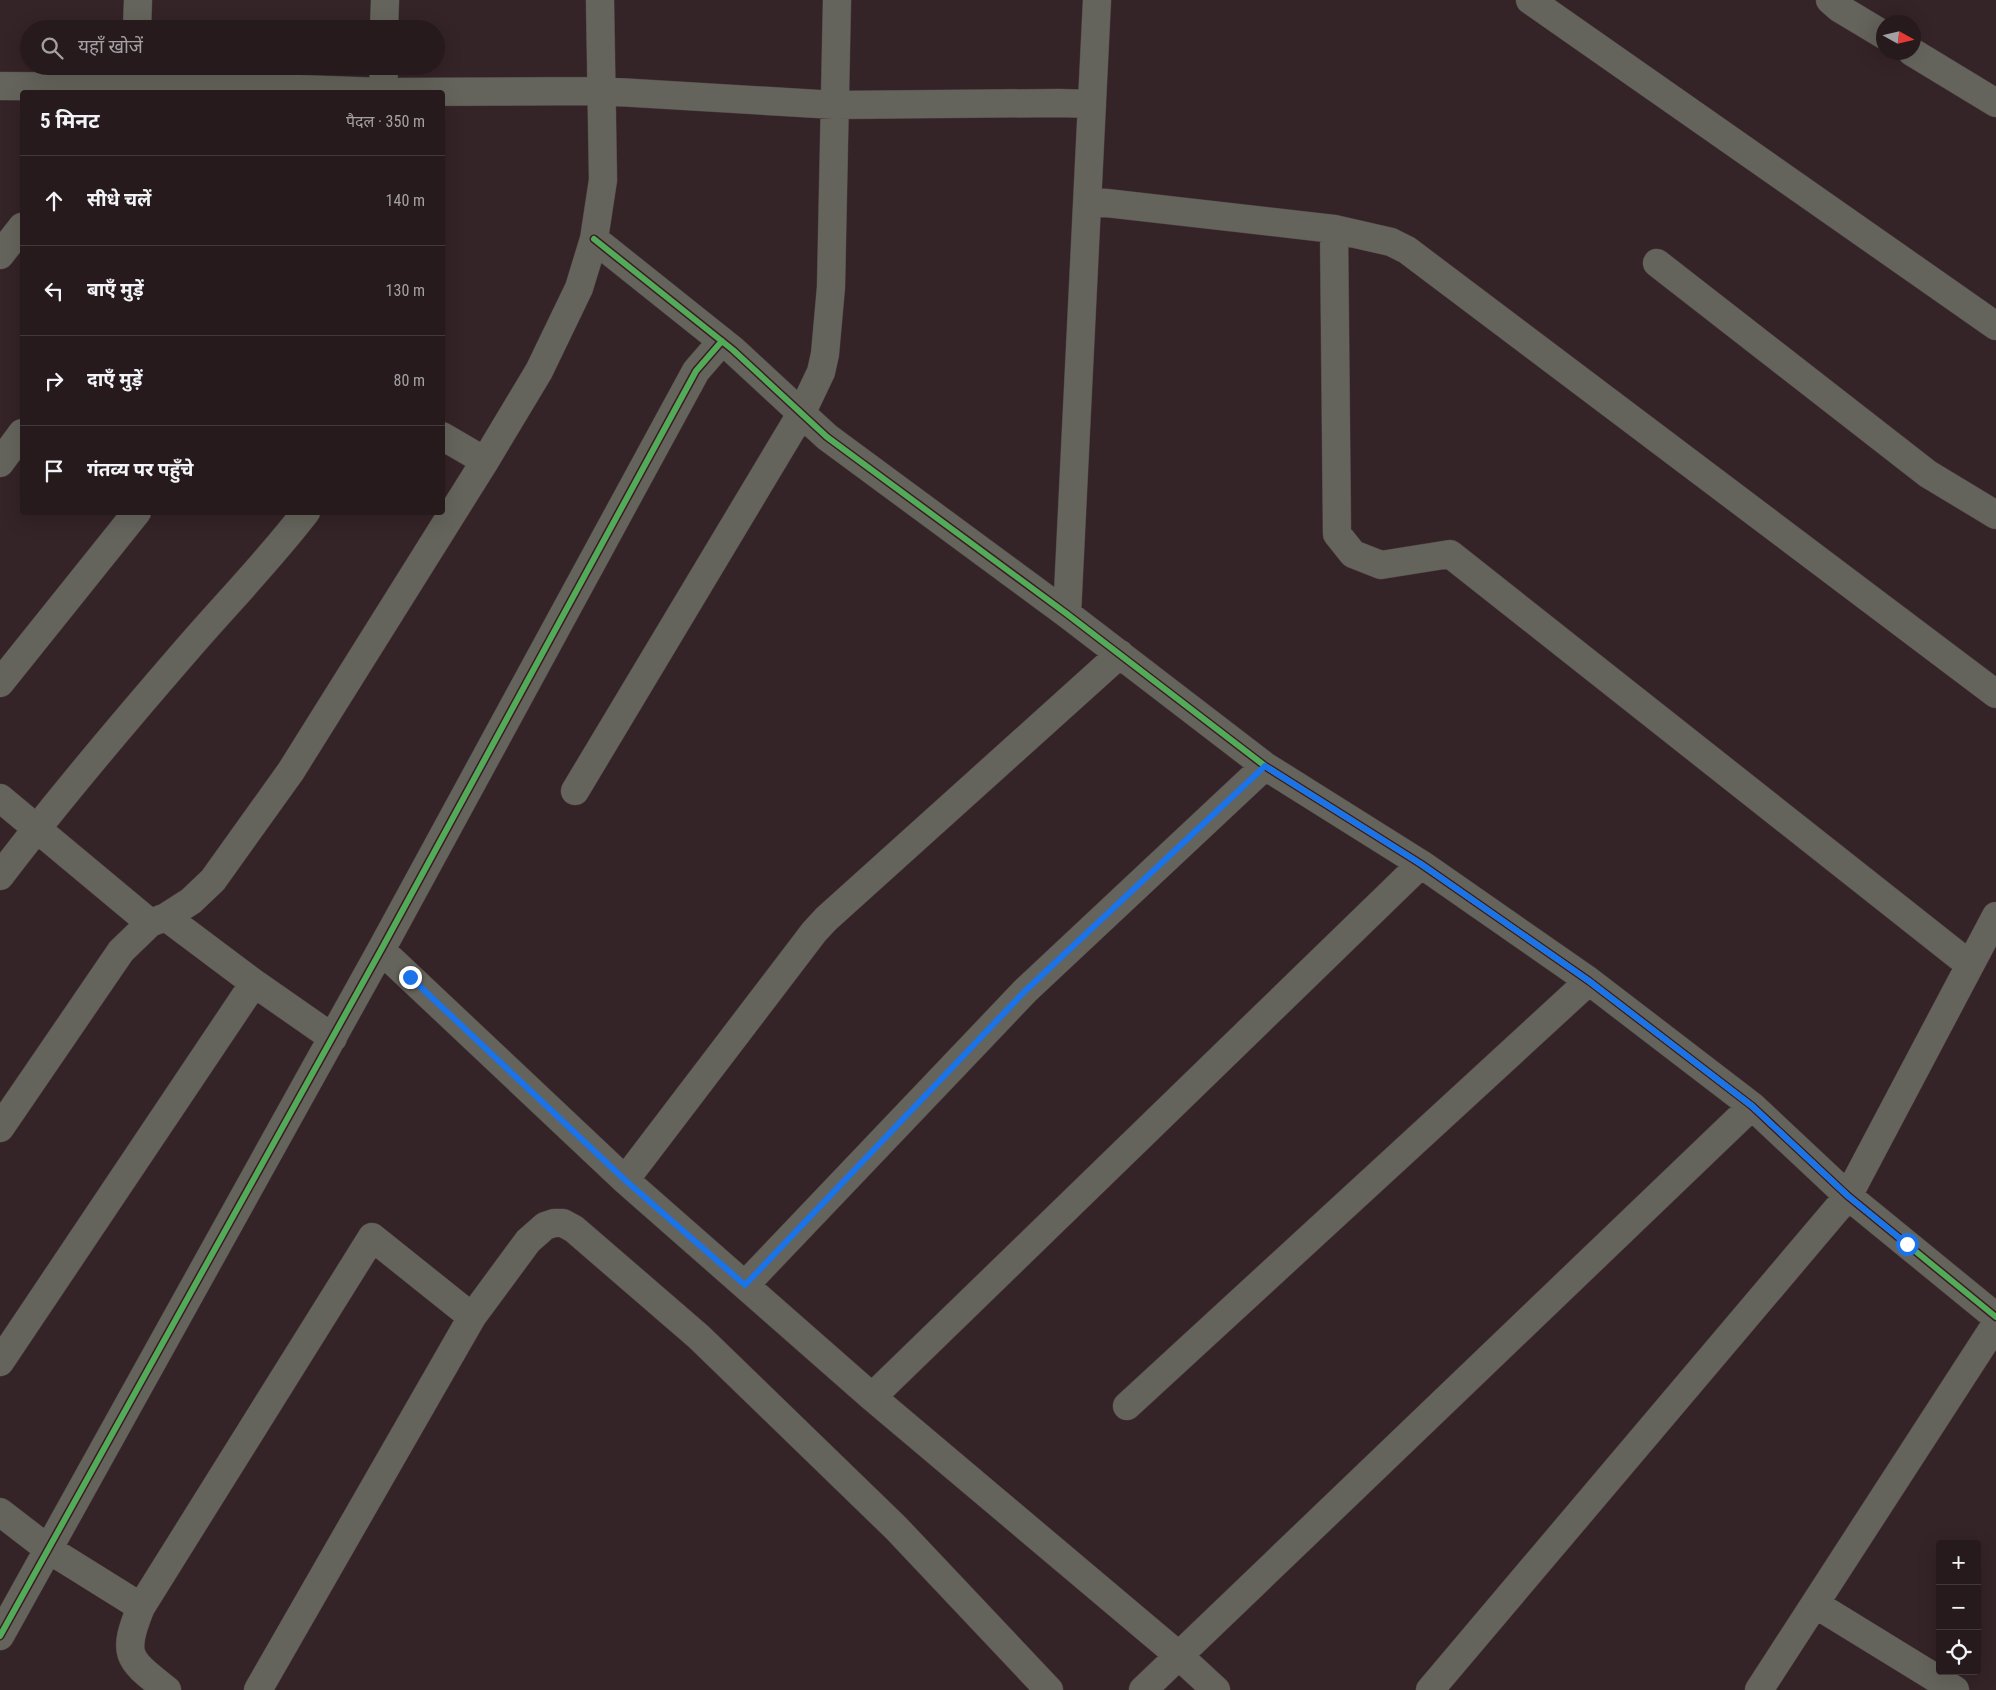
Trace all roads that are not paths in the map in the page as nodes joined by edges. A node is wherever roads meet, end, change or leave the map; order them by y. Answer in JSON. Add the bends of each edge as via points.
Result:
{"nodes":[{"id":1,"x":138,"y":0,"type":"edge"},
{"id":2,"x":385,"y":0,"type":"edge"},
{"id":3,"x":600,"y":0,"type":"edge"},
{"id":4,"x":837,"y":0,"type":"edge"},
{"id":5,"x":1097,"y":0,"type":"edge"},
{"id":6,"x":1530,"y":0,"type":"edge"},
{"id":7,"x":1830,"y":0,"type":"edge"},
{"id":8,"x":137,"y":20,"type":"edge"},
{"id":9,"x":384,"y":20,"type":"edge"},
{"id":10,"x":1876,"y":30,"type":"edge"},
{"id":11,"x":1921,"y":57,"type":"edge"},
{"id":12,"x":132,"y":82,"type":"edge"},
{"id":13,"x":384,"y":83,"type":"edge"},
{"id":14,"x":30,"y":90,"type":"edge"},
{"id":15,"x":269,"y":90,"type":"edge"},
{"id":16,"x":20,"y":91,"type":"edge"},
{"id":17,"x":601,"y":91,"type":"junction"},
{"id":18,"x":4,"y":92,"type":"edge"},
{"id":19,"x":1996,"y":103,"type":"edge"},
{"id":20,"x":835,"y":104,"type":"junction"},
{"id":21,"x":1092,"y":104,"type":"junction"},
{"id":22,"x":1088,"y":201,"type":"junction"},
{"id":23,"x":20,"y":229,"type":"edge"},
{"id":24,"x":1334,"y":229,"type":"junction"},
{"id":25,"x":594,"y":239,"type":"junction"},
{"id":26,"x":0,"y":255,"type":"edge"},
{"id":27,"x":1658,"y":263,"type":"dead end"},
{"id":28,"x":1996,"y":326,"type":"edge"},
{"id":29,"x":722,"y":341,"type":"junction"},
{"id":30,"x":801,"y":414,"type":"junction"},
{"id":31,"x":20,"y":436,"type":"edge"},
{"id":32,"x":445,"y":438,"type":"edge"},
{"id":33,"x":485,"y":461,"type":"junction"},
{"id":34,"x":0,"y":463,"type":"edge"},
{"id":35,"x":135,"y":515,"type":"edge"},
{"id":36,"x":304,"y":515,"type":"edge"},
{"id":37,"x":1996,"y":515,"type":"edge"},
{"id":38,"x":1067,"y":614,"type":"junction"},
{"id":39,"x":1120,"y":654,"type":"junction"},
{"id":40,"x":0,"y":683,"type":"edge"},
{"id":41,"x":1996,"y":694,"type":"edge"},
{"id":42,"x":1265,"y":766,"type":"junction"},
{"id":43,"x":575,"y":791,"type":"dead end"},
{"id":44,"x":0,"y":798,"type":"edge"},
{"id":45,"x":36,"y":827,"type":"junction"},
{"id":46,"x":1421,"y":864,"type":"junction"},
{"id":47,"x":0,"y":876,"type":"edge"},
{"id":48,"x":1996,"y":916,"type":"edge"},
{"id":49,"x":158,"y":920,"type":"junction"},
{"id":50,"x":381,"y":950,"type":"junction"},
{"id":51,"x":1970,"y":965,"type":"junction"},
{"id":52,"x":1589,"y":981,"type":"junction"},
{"id":53,"x":254,"y":983,"type":"junction"},
{"id":54,"x":333,"y":1038,"type":"junction"},
{"id":55,"x":1752,"y":1106,"type":"junction"},
{"id":56,"x":0,"y":1128,"type":"edge"},
{"id":57,"x":625,"y":1180,"type":"junction"},
{"id":58,"x":1848,"y":1196,"type":"junction"},
{"id":59,"x":745,"y":1285,"type":"junction"},
{"id":60,"x":472,"y":1317,"type":"junction"},
{"id":61,"x":1996,"y":1317,"type":"edge"},
{"id":62,"x":1996,"y":1324,"type":"edge"},
{"id":63,"x":0,"y":1362,"type":"edge"},
{"id":64,"x":872,"y":1397,"type":"junction"},
{"id":65,"x":1127,"y":1406,"type":"dead end"},
{"id":66,"x":0,"y":1512,"type":"edge"},
{"id":67,"x":48,"y":1550,"type":"junction"},
{"id":68,"x":1815,"y":1604,"type":"junction"},
{"id":69,"x":141,"y":1607,"type":"junction"},
{"id":70,"x":0,"y":1636,"type":"edge"},
{"id":71,"x":1178,"y":1655,"type":"junction"},
{"id":72,"x":167,"y":1690,"type":"edge"},
{"id":73,"x":258,"y":1690,"type":"edge"},
{"id":74,"x":1049,"y":1690,"type":"edge"},
{"id":75,"x":1143,"y":1690,"type":"edge"},
{"id":76,"x":1216,"y":1690,"type":"edge"},
{"id":77,"x":1430,"y":1690,"type":"edge"},
{"id":78,"x":1759,"y":1690,"type":"edge"},
{"id":79,"x":1955,"y":1690,"type":"edge"}],
"edges":[{"from":1,"to":8,"type":"street"},
{"from":2,"to":9,"type":"street"},
{"from":3,"to":17,"type":"street"},
{"from":4,"to":20,"type":"street"},
{"from":5,"to":21,"type":"street"},
{"from":6,"to":28,"type":"street"},
{"from":7,"to":10,"type":"street"},
{"from":11,"to":19,"type":"street"},
{"from":12,"to":14,"type":"street"},
{"from":12,"to":15,"type":"street"},
{"from":13,"to":15,"type":"street"},
{"from":13,"to":17,"type":"street"},
{"from":16,"to":18,"type":"street"},
{"from":17,"to":20,"type":"street"},
{"from":17,"to":25,"type":"street","via":[[603,180]]},
{"from":20,"to":21,"type":"street"},
{"from":20,"to":30,"type":"street","via":[[831,287],[825,354],[821,372]]},
{"from":21,"to":22,"type":"street"},
{"from":22,"to":24,"type":"street"},
{"from":22,"to":38,"type":"street"},
{"from":23,"to":26,"type":"street"},
{"from":24,"to":41,"type":"street","via":[[1391,242],[1407,250]]},
{"from":24,"to":51,"type":"street","via":[[1337,534],[1352,554],[1381,565],[1450,554]]},
{"from":25,"to":29,"type":"street"},
{"from":25,"to":33,"type":"street","via":[[580,288],[539,371]]},
{"from":27,"to":37,"type":"street","via":[[1928,474]]},
{"from":29,"to":30,"type":"street"},
{"from":29,"to":50,"type":"street","via":[[696,371]]},
{"from":30,"to":38,"type":"street","via":[[827,437]]},
{"from":30,"to":43,"type":"street"},
{"from":31,"to":34,"type":"street"},
{"from":32,"to":33,"type":"street"},
{"from":33,"to":49,"type":"street","via":[[291,771],[213,880],[191,901]]},
{"from":35,"to":40,"type":"street"},
{"from":36,"to":45,"type":"street"},
{"from":38,"to":39,"type":"street"},
{"from":39,"to":42,"type":"street"},
{"from":39,"to":57,"type":"street","via":[[826,918]]},
{"from":42,"to":46,"type":"street"},
{"from":42,"to":59,"type":"street","via":[[1025,991]]},
{"from":44,"to":45,"type":"street"},
{"from":45,"to":47,"type":"street"},
{"from":45,"to":49,"type":"street"},
{"from":46,"to":52,"type":"street"},
{"from":46,"to":64,"type":"street"},
{"from":48,"to":51,"type":"street"},
{"from":49,"to":53,"type":"street"},
{"from":49,"to":56,"type":"street","via":[[121,951]]},
{"from":50,"to":54,"type":"street"},
{"from":50,"to":57,"type":"street"},
{"from":51,"to":58,"type":"street"},
{"from":52,"to":55,"type":"street"},
{"from":52,"to":65,"type":"street"},
{"from":53,"to":54,"type":"street"},
{"from":53,"to":63,"type":"street"},
{"from":54,"to":67,"type":"street"},
{"from":55,"to":58,"type":"street"},
{"from":55,"to":71,"type":"street"},
{"from":57,"to":59,"type":"street"},
{"from":58,"to":61,"type":"street"},
{"from":58,"to":77,"type":"street"},
{"from":59,"to":64,"type":"street"},
{"from":60,"to":69,"type":"street","via":[[372,1237]]},
{"from":60,"to":73,"type":"street"},
{"from":60,"to":74,"type":"street","via":[[528,1240],[554,1222],[574,1229],[699,1337],[882,1515]]},
{"from":62,"to":68,"type":"street"},
{"from":64,"to":71,"type":"street"},
{"from":66,"to":67,"type":"street"},
{"from":67,"to":69,"type":"street"},
{"from":67,"to":70,"type":"street"},
{"from":68,"to":78,"type":"street"},
{"from":68,"to":79,"type":"street"},
{"from":69,"to":72,"type":"street","via":[[130,1639],[131,1658]]},
{"from":71,"to":75,"type":"street"},
{"from":71,"to":76,"type":"street"}]}
